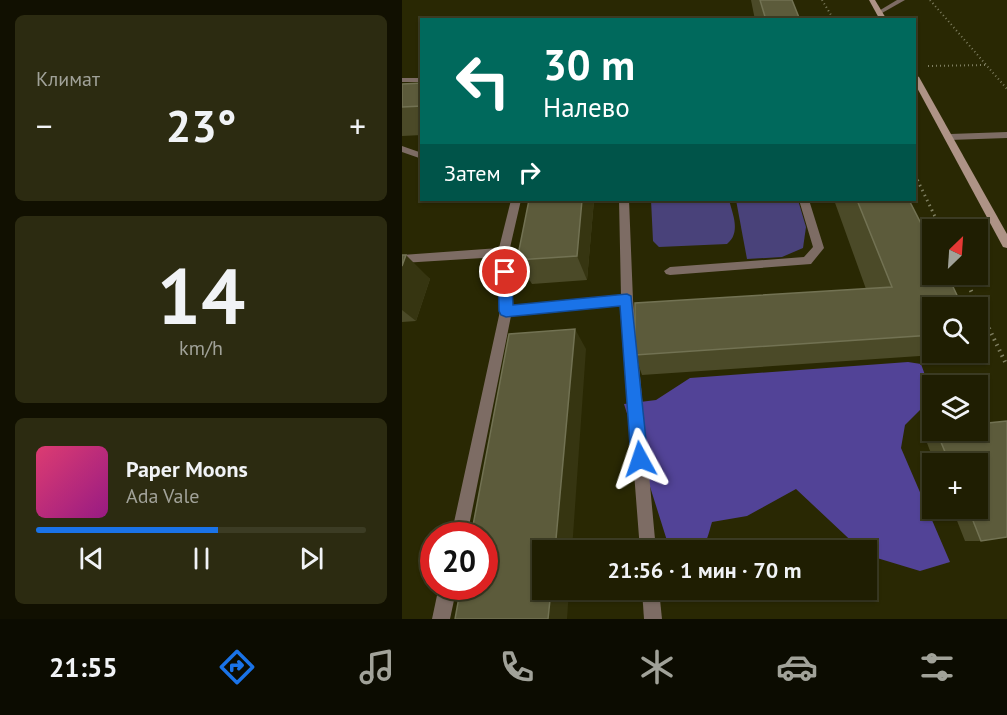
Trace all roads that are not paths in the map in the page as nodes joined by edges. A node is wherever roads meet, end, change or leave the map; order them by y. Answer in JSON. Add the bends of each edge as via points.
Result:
{"nodes":[{"id":1,"x":872,"y":0,"type":"edge"},
{"id":2,"x":902,"y":0,"type":"edge"},
{"id":3,"x":880,"y":12,"type":"junction"},
{"id":4,"x":883,"y":18,"type":"edge"},
{"id":5,"x":916,"y":79,"type":"edge"},
{"id":6,"x":402,"y":80,"type":"edge"},
{"id":7,"x":420,"y":80,"type":"edge"},
{"id":8,"x":1007,"y":135,"type":"edge"},
{"id":9,"x":950,"y":137,"type":"junction"},
{"id":10,"x":402,"y":149,"type":"edge"},
{"id":11,"x":420,"y":155,"type":"edge"},
{"id":12,"x":516,"y":201,"type":"edge"},
{"id":13,"x":624,"y":201,"type":"edge"},
{"id":14,"x":804,"y":201,"type":"edge"},
{"id":15,"x":1007,"y":244,"type":"edge"},
{"id":16,"x":504,"y":252,"type":"junction"},
{"id":17,"x":402,"y":259,"type":"edge"},
{"id":18,"x":670,"y":272,"type":"dead end"},
{"id":19,"x":627,"y":300,"type":"junction"},
{"id":20,"x":506,"y":311,"type":"junction"},
{"id":21,"x":462,"y":522,"type":"edge"},
{"id":22,"x":647,"y":540,"type":"edge"},
{"id":23,"x":445,"y":600,"type":"edge"},
{"id":24,"x":652,"y":600,"type":"edge"},
{"id":25,"x":441,"y":619,"type":"edge"},
{"id":26,"x":653,"y":619,"type":"edge"}],
"edges":[{"from":1,"to":3,"type":"main road"},
{"from":2,"to":3,"type":"street"},
{"from":3,"to":4,"type":"main road"},
{"from":5,"to":9,"type":"main road"},
{"from":6,"to":7,"type":"street"},
{"from":8,"to":9,"type":"street"},
{"from":9,"to":15,"type":"main road"},
{"from":10,"to":11,"type":"street"},
{"from":12,"to":16,"type":"street"},
{"from":13,"to":19,"type":"street"},
{"from":14,"to":18,"type":"street","via":[[819,248],[807,261]]},
{"from":16,"to":17,"type":"street"},
{"from":16,"to":20,"type":"street"},
{"from":19,"to":20,"type":"street"},
{"from":19,"to":22,"type":"street"},
{"from":20,"to":21,"type":"street"},
{"from":23,"to":25,"type":"street"},
{"from":24,"to":26,"type":"street"}]}
